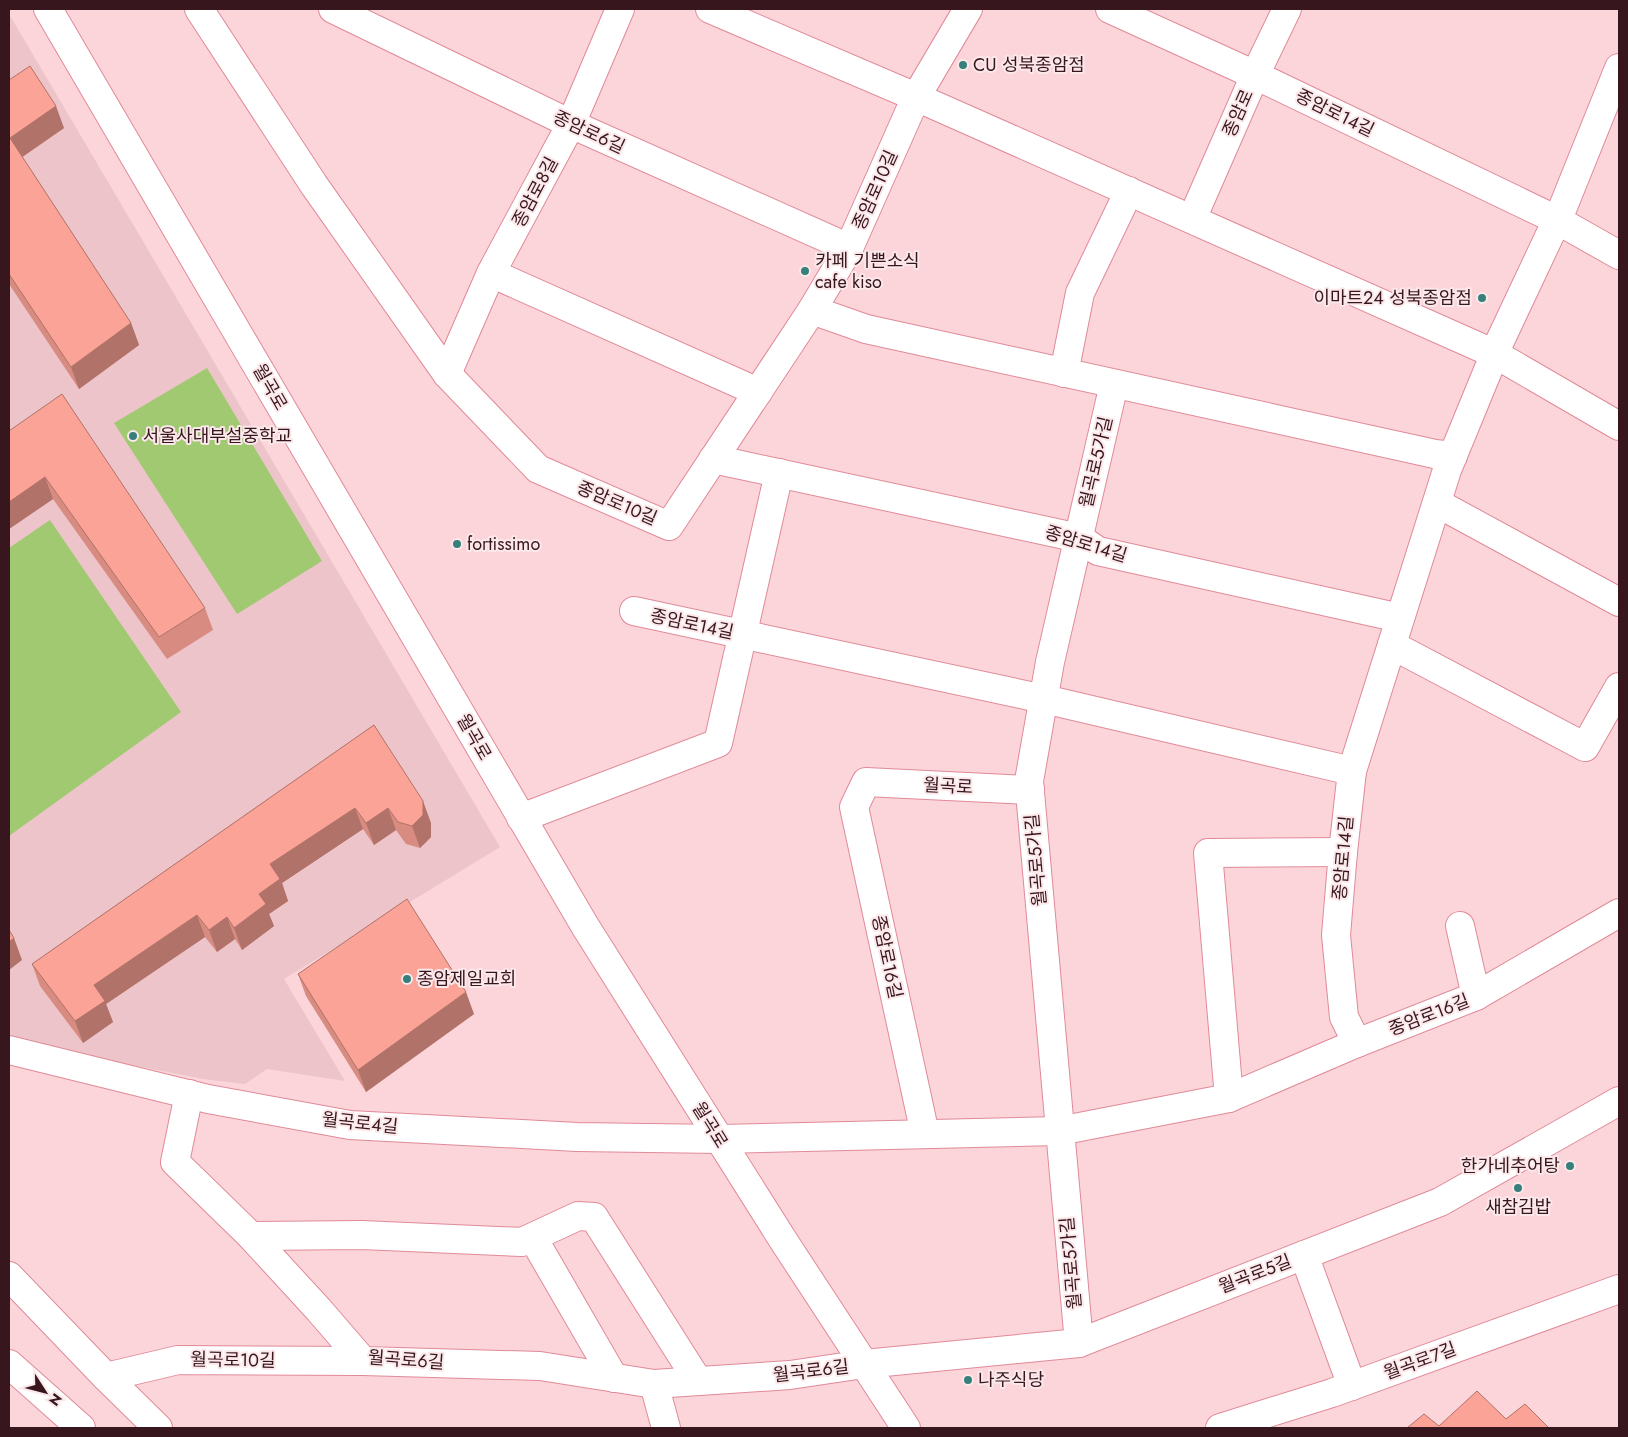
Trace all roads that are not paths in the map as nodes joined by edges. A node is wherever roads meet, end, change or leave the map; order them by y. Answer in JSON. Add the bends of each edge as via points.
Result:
{"nodes":[{"id":1,"x":48,"y":9,"type":"edge"},
{"id":2,"x":200,"y":9,"type":"edge"},
{"id":3,"x":333,"y":9,"type":"edge"},
{"id":4,"x":620,"y":9,"type":"edge"},
{"id":5,"x":710,"y":9,"type":"edge"},
{"id":6,"x":1110,"y":9,"type":"edge"},
{"id":7,"x":1287,"y":9,"type":"edge"},
{"id":8,"x":964,"y":10,"type":"edge"},
{"id":9,"x":1619,"y":68,"type":"edge"},
{"id":10,"x":1255,"y":75,"type":"junction"},
{"id":11,"x":916,"y":97,"type":"junction"},
{"id":12,"x":571,"y":124,"type":"junction"},
{"id":13,"x":1129,"y":191,"type":"junction"},
{"id":14,"x":1192,"y":219,"type":"junction"},
{"id":15,"x":1557,"y":220,"type":"junction"},
{"id":16,"x":849,"y":248,"type":"junction"},
{"id":17,"x":1619,"y":255,"type":"edge"},
{"id":18,"x":491,"y":273,"type":"junction"},
{"id":19,"x":812,"y":310,"type":"junction"},
{"id":20,"x":1495,"y":354,"type":"junction"},
{"id":21,"x":1064,"y":373,"type":"junction"},
{"id":22,"x":447,"y":374,"type":"junction"},
{"id":23,"x":1114,"y":384,"type":"junction"},
{"id":24,"x":758,"y":392,"type":"junction"},
{"id":25,"x":1619,"y":426,"type":"edge"},
{"id":26,"x":1453,"y":456,"type":"junction"},
{"id":27,"x":713,"y":459,"type":"junction"},
{"id":28,"x":779,"y":473,"type":"junction"},
{"id":29,"x":1437,"y":502,"type":"junction"},
{"id":30,"x":1079,"y":538,"type":"junction"},
{"id":31,"x":1619,"y":602,"type":"edge"},
{"id":32,"x":634,"y":611,"type":"dead end"},
{"id":33,"x":1400,"y":618,"type":"junction"},
{"id":34,"x":743,"y":635,"type":"junction"},
{"id":35,"x":1392,"y":645,"type":"junction"},
{"id":36,"x":1619,"y":687,"type":"edge"},
{"id":37,"x":1044,"y":699,"type":"junction"},
{"id":38,"x":1352,"y":771,"type":"junction"},
{"id":39,"x":866,"y":782,"type":"joint"},
{"id":40,"x":1030,"y":790,"type":"junction"},
{"id":41,"x":521,"y":818,"type":"junction"},
{"id":42,"x":1343,"y":852,"type":"junction"},
{"id":43,"x":1619,"y":913,"type":"edge"},
{"id":44,"x":1460,"y":926,"type":"dead end"},
{"id":45,"x":1476,"y":996,"type":"junction"},
{"id":46,"x":1357,"y":1043,"type":"junction"},
{"id":47,"x":9,"y":1050,"type":"edge"},
{"id":48,"x":189,"y":1094,"type":"junction"},
{"id":49,"x":1230,"y":1098,"type":"junction"},
{"id":50,"x":1619,"y":1101,"type":"edge"},
{"id":51,"x":1059,"y":1131,"type":"junction"},
{"id":52,"x":925,"y":1134,"type":"junction"},
{"id":53,"x":720,"y":1139,"type":"junction"},
{"id":54,"x":251,"y":1236,"type":"junction"},
{"id":55,"x":533,"y":1238,"type":"junction"},
{"id":56,"x":1304,"y":1255,"type":"junction"},
{"id":57,"x":9,"y":1276,"type":"edge"},
{"id":58,"x":1619,"y":1289,"type":"edge"},
{"id":59,"x":1078,"y":1343,"type":"junction"},
{"id":60,"x":362,"y":1361,"type":"junction"},
{"id":61,"x":9,"y":1364,"type":"edge"},
{"id":62,"x":864,"y":1364,"type":"junction"},
{"id":63,"x":9,"y":1368,"type":"edge"},
{"id":64,"x":106,"y":1377,"type":"junction"},
{"id":65,"x":614,"y":1378,"type":"junction"},
{"id":66,"x":698,"y":1381,"type":"junction"},
{"id":67,"x":654,"y":1384,"type":"junction"},
{"id":68,"x":1352,"y":1386,"type":"junction"},
{"id":69,"x":69,"y":1428,"type":"edge"},
{"id":70,"x":81,"y":1428,"type":"edge"},
{"id":71,"x":158,"y":1428,"type":"edge"},
{"id":72,"x":666,"y":1428,"type":"edge"},
{"id":73,"x":906,"y":1428,"type":"edge"},
{"id":74,"x":1220,"y":1428,"type":"edge"}],
"edges":[{"from":1,"to":41,"type":"main road","name":"월곡로"},
{"from":2,"to":22,"type":"main road","via":[[314,185]]},
{"from":3,"to":12,"type":"main road","name":"종암로6길"},
{"from":4,"to":12,"type":"main road","name":"종암로8길"},
{"from":5,"to":11,"type":"main road"},
{"from":6,"to":10,"type":"main road","name":"종암로14길"},
{"from":7,"to":10,"type":"main road","name":"종암로"},
{"from":8,"to":11,"type":"main road","name":"종암로10길"},
{"from":9,"to":15,"type":"main road","name":"종암로14길"},
{"from":10,"to":14,"type":"main road","name":"종암로"},
{"from":10,"to":15,"type":"main road","name":"종암로14길"},
{"from":11,"to":13,"type":"main road"},
{"from":11,"to":16,"type":"main road","name":"종암로10길"},
{"from":12,"to":16,"type":"main road","name":"종암로6길"},
{"from":12,"to":18,"type":"main road","name":"종암로8길"},
{"from":13,"to":14,"type":"main road"},
{"from":13,"to":21,"type":"main road","via":[[1080,293]]},
{"from":14,"to":20,"type":"main road"},
{"from":15,"to":17,"type":"main road","name":"종암로14길"},
{"from":15,"to":20,"type":"main road","name":"종암로14길"},
{"from":16,"to":19,"type":"main road","name":"종암로10길"},
{"from":18,"to":22,"type":"main road","name":"종암로8길"},
{"from":18,"to":24,"type":"main road"},
{"from":19,"to":21,"type":"main road","via":[[866,329]]},
{"from":19,"to":24,"type":"main road","name":"종암로10길"},
{"from":20,"to":25,"type":"main road"},
{"from":20,"to":26,"type":"main road","name":"종암로14길"},
{"from":21,"to":23,"type":"main road"},
{"from":22,"to":27,"type":"main road","name":"종암로10길","via":[[538,469],[669,526]]},
{"from":23,"to":26,"type":"main road"},
{"from":23,"to":30,"type":"main road","name":"월곡로5가길"},
{"from":24,"to":27,"type":"main road","name":"종암로10길"},
{"from":26,"to":29,"type":"main road","name":"종암로14길"},
{"from":27,"to":28,"type":"main road","name":"종암로14길"},
{"from":28,"to":30,"type":"main road","name":"종암로14길"},
{"from":28,"to":34,"type":"main road"},
{"from":29,"to":31,"type":"main road"},
{"from":29,"to":33,"type":"main road","name":"종암로14길"},
{"from":30,"to":33,"type":"main road","name":"종암로14길","via":[[1098,551]]},
{"from":30,"to":37,"type":"main road","name":"월곡로5가길"},
{"from":32,"to":34,"type":"main road","name":"종암로14길"},
{"from":33,"to":35,"type":"main road","name":"종암로14길"},
{"from":34,"to":37,"type":"main road","name":"종암로14길"},
{"from":34,"to":41,"type":"main road","via":[[718,743]]},
{"from":35,"to":36,"type":"main road","via":[[1585,747]]},
{"from":35,"to":38,"type":"main road","name":"종암로14길"},
{"from":37,"to":38,"type":"main road","name":"종암로14길"},
{"from":37,"to":40,"type":"main road","name":"월곡로5가길"},
{"from":38,"to":42,"type":"main road","name":"종암로14길"},
{"from":39,"to":40,"type":"main road","name":"월곡로"},
{"from":39,"to":52,"type":"main road","name":"종암로16길","via":[[854,807]]},
{"from":40,"to":51,"type":"main road","name":"월곡로5가길"},
{"from":41,"to":53,"type":"main road","name":"월곡로","via":[[585,926]]},
{"from":42,"to":46,"type":"main road","name":"종암로14길","via":[[1336,936],[1344,1017]]},
{"from":42,"to":49,"type":"main road","via":[[1208,853]]},
{"from":43,"to":45,"type":"main road","name":"종암로16길"},
{"from":44,"to":45,"type":"main road"},
{"from":45,"to":46,"type":"main road","name":"종암로16길"},
{"from":46,"to":49,"type":"main road","name":"종암로16길"},
{"from":47,"to":48,"type":"main road","name":"월곡로4길"},
{"from":48,"to":53,"type":"main road","name":"월곡로4길","via":[[350,1125],[577,1137]]},
{"from":48,"to":54,"type":"main road","name":"월곡로6길","via":[[175,1162]]},
{"from":49,"to":51,"type":"main road","name":"종암로16길"},
{"from":50,"to":56,"type":"main road","name":"월곡로5길","via":[[1440,1202]]},
{"from":51,"to":52,"type":"main road","name":"종암로16길"},
{"from":51,"to":59,"type":"main road","name":"월곡로5가길"},
{"from":52,"to":53,"type":"main road","name":"종암로16길"},
{"from":53,"to":62,"type":"main road","name":"월곡로"},
{"from":54,"to":55,"type":"main road","via":[[362,1235],[522,1242]]},
{"from":54,"to":60,"type":"main road","name":"월곡로6길"},
{"from":55,"to":65,"type":"main road"},
{"from":55,"to":66,"type":"main road","via":[[578,1216],[594,1217]]},
{"from":56,"to":59,"type":"main road","name":"월곡로5길"},
{"from":56,"to":68,"type":"main road"},
{"from":57,"to":64,"type":"main road"},
{"from":58,"to":68,"type":"main road","name":"월곡로7길"},
{"from":59,"to":62,"type":"main road","name":"월곡로5길"},
{"from":60,"to":64,"type":"main road","name":"월곡로10길","via":[[178,1360]]},
{"from":60,"to":65,"type":"main road","name":"월곡로6길","via":[[540,1366]]},
{"from":61,"to":70,"type":"main road"},
{"from":62,"to":66,"type":"main road","name":"월곡로6길","via":[[790,1375]]},
{"from":62,"to":73,"type":"main road","name":"월곡로"},
{"from":63,"to":69,"type":"main road"},
{"from":64,"to":71,"type":"main road"},
{"from":65,"to":67,"type":"main road","name":"월곡로6길"},
{"from":66,"to":67,"type":"main road","name":"월곡로6길"},
{"from":67,"to":72,"type":"main road"},
{"from":68,"to":74,"type":"main road","name":"월곡로7길"}]}
